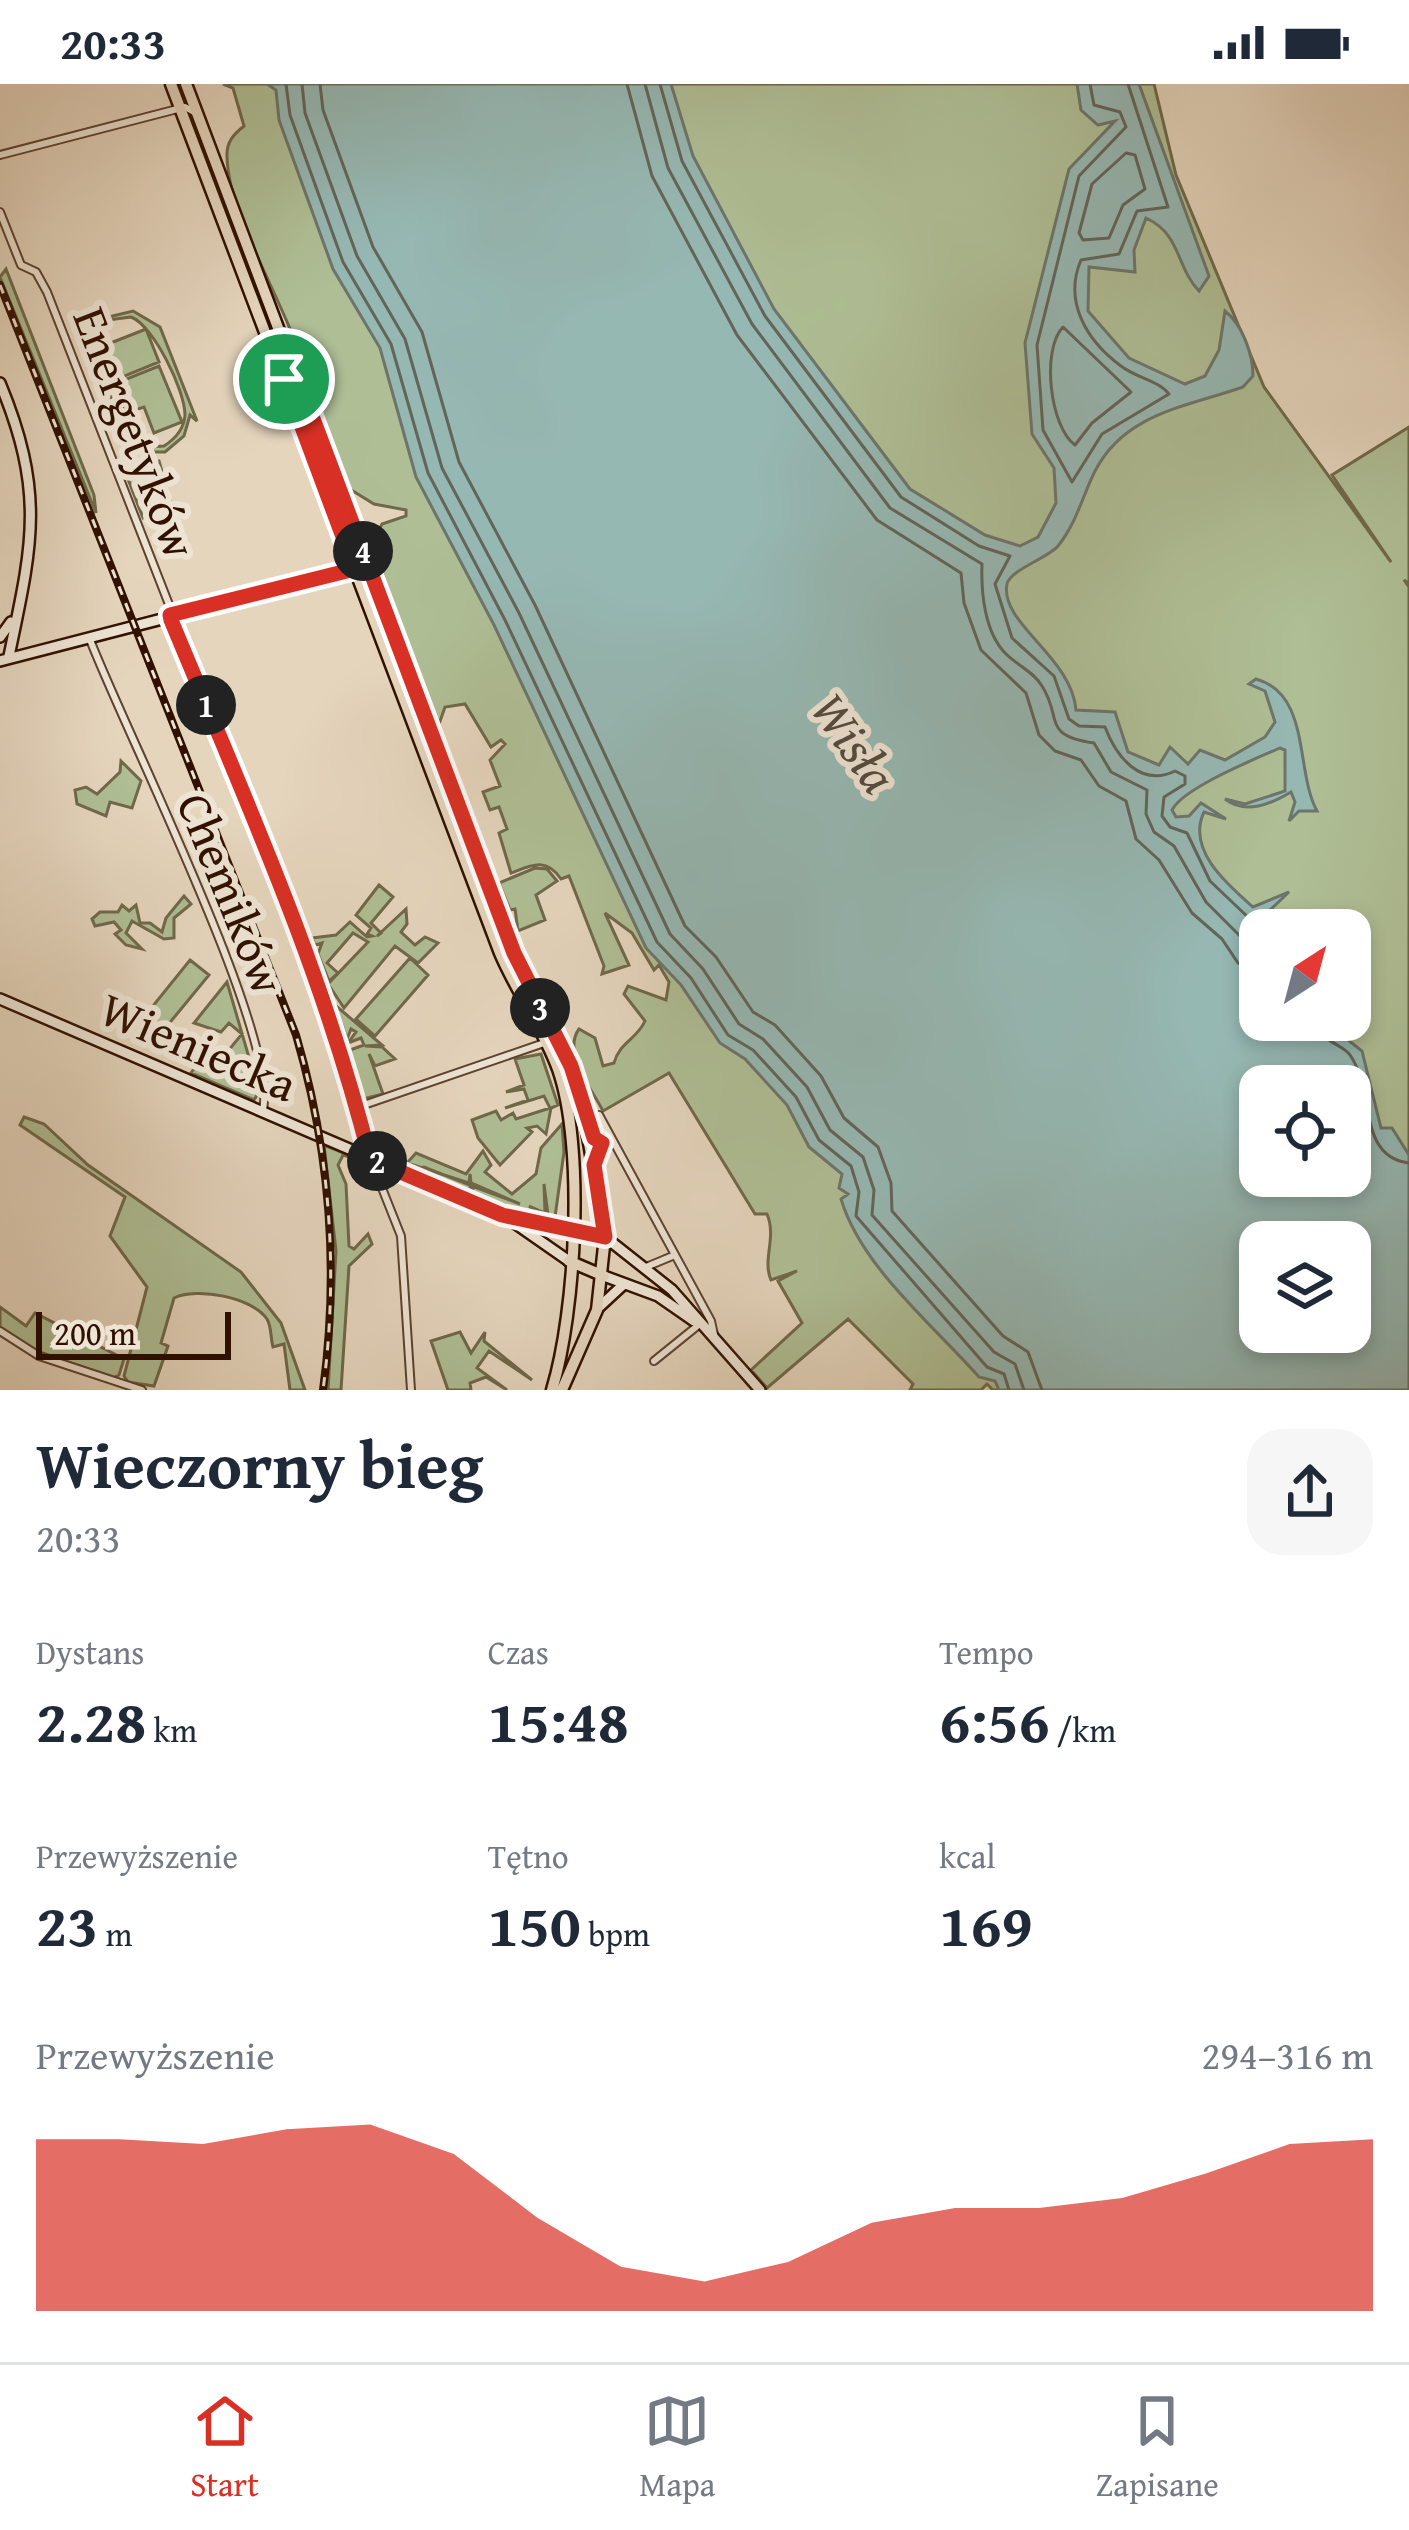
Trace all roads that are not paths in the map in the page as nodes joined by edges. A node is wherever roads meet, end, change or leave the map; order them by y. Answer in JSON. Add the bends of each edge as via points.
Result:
{"nodes":[{"id":1,"x":171,"y":84,"type":"edge"},
{"id":2,"x":186,"y":84,"type":"edge"},
{"id":3,"x":180,"y":109,"type":"junction"},
{"id":4,"x":197,"y":114,"type":"junction"},
{"id":5,"x":0,"y":155,"type":"edge"},
{"id":6,"x":0,"y":212,"type":"edge"},
{"id":7,"x":277,"y":342,"type":"junction"},
{"id":8,"x":0,"y":383,"type":"edge"},
{"id":9,"x":355,"y":569,"type":"junction"},
{"id":10,"x":373,"y":576,"type":"junction"},
{"id":11,"x":170,"y":615,"type":"junction"},
{"id":12,"x":89,"y":637,"type":"junction"},
{"id":13,"x":3,"y":651,"type":"edge"},
{"id":14,"x":0,"y":999,"type":"edge"},
{"id":15,"x":547,"y":1042,"type":"junction"},
{"id":16,"x":358,"y":1107,"type":"junction"},
{"id":17,"x":262,"y":1113,"type":"junction"},
{"id":18,"x":593,"y":1116,"type":"junction"},
{"id":19,"x":613,"y":1141,"type":"junction"},
{"id":20,"x":602,"y":1143,"type":"junction"},
{"id":21,"x":370,"y":1159,"type":"junction"},
{"id":22,"x":594,"y":1165,"type":"junction"},
{"id":23,"x":502,"y":1215,"type":"junction"},
{"id":24,"x":571,"y":1228,"type":"junction"},
{"id":25,"x":605,"y":1237,"type":"junction"},
{"id":26,"x":675,"y":1255,"type":"junction"},
{"id":27,"x":569,"y":1261,"type":"junction"},
{"id":28,"x":645,"y":1267,"type":"junction"},
{"id":29,"x":604,"y":1276,"type":"junction"},
{"id":30,"x":629,"y":1284,"type":"junction"},
{"id":31,"x":597,"y":1310,"type":"junction"},
{"id":32,"x":705,"y":1330,"type":"junction"},
{"id":33,"x":0,"y":1331,"type":"edge"},
{"id":34,"x":654,"y":1361,"type":"dead end"},
{"id":35,"x":142,"y":1390,"type":"edge"},
{"id":36,"x":411,"y":1390,"type":"edge"},
{"id":37,"x":551,"y":1390,"type":"edge"},
{"id":38,"x":562,"y":1390,"type":"edge"},
{"id":39,"x":760,"y":1390,"type":"edge"}],
"edges":[{"from":1,"to":3,"type":"main road"},
{"from":2,"to":4,"type":"main road"},
{"from":3,"to":4,"type":"street"},
{"from":3,"to":5,"type":"street"},
{"from":3,"to":7,"type":"main road"},
{"from":4,"to":7,"type":"main road"},
{"from":6,"to":11,"type":"street","name":"Energetyków","via":[[21,265],[47,292]]},
{"from":7,"to":9,"type":"main road"},
{"from":7,"to":10,"type":"main road"},
{"from":8,"to":13,"type":"street","via":[[24,448],[32,508],[31,557]]},
{"from":9,"to":10,"type":"street"},
{"from":9,"to":11,"type":"street"},
{"from":9,"to":15,"type":"main road","via":[[500,953]]},
{"from":10,"to":18,"type":"main road","via":[[514,953]]},
{"from":11,"to":12,"type":"street"},
{"from":11,"to":16,"type":"street","name":"Energetyków","via":[[306,938]]},
{"from":12,"to":13,"type":"street"},
{"from":12,"to":17,"type":"street","name":"Chemików","via":[[242,999],[265,1085]]},
{"from":14,"to":17,"type":"street","name":"Wieniecka"},
{"from":15,"to":16,"type":"street"},
{"from":15,"to":24,"type":"main road","via":[[570,1118]]},
{"from":16,"to":21,"type":"street","name":"Energetyków"},
{"from":17,"to":21,"type":"street","name":"Wieniecka"},
{"from":18,"to":19,"type":"street"},
{"from":18,"to":20,"type":"street"},
{"from":18,"to":22,"type":"main road"},
{"from":19,"to":20,"type":"street"},
{"from":19,"to":26,"type":"street"},
{"from":20,"to":22,"type":"street"},
{"from":21,"to":23,"type":"street","name":"Wieniecka"},
{"from":21,"to":36,"type":"street","name":"Energetyków","via":[[403,1243]]},
{"from":22,"to":25,"type":"main road"},
{"from":23,"to":24,"type":"street","name":"Wieniecka"},
{"from":23,"to":27,"type":"street","name":"Wieniecka"},
{"from":24,"to":25,"type":"main road"},
{"from":24,"to":27,"type":"main road"},
{"from":25,"to":28,"type":"street"},
{"from":25,"to":29,"type":"main road"},
{"from":26,"to":28,"type":"street"},
{"from":26,"to":32,"type":"street","via":[[711,1321]]},
{"from":27,"to":29,"type":"main road"},
{"from":27,"to":37,"type":"main road"},
{"from":28,"to":32,"type":"street"},
{"from":29,"to":30,"type":"street"},
{"from":29,"to":31,"type":"main road"},
{"from":30,"to":31,"type":"street","via":[[614,1288]]},
{"from":30,"to":32,"type":"street"},
{"from":31,"to":38,"type":"main road"},
{"from":32,"to":34,"type":"street"},
{"from":32,"to":39,"type":"street"},
{"from":33,"to":35,"type":"street","via":[[39,1356]]}]}
